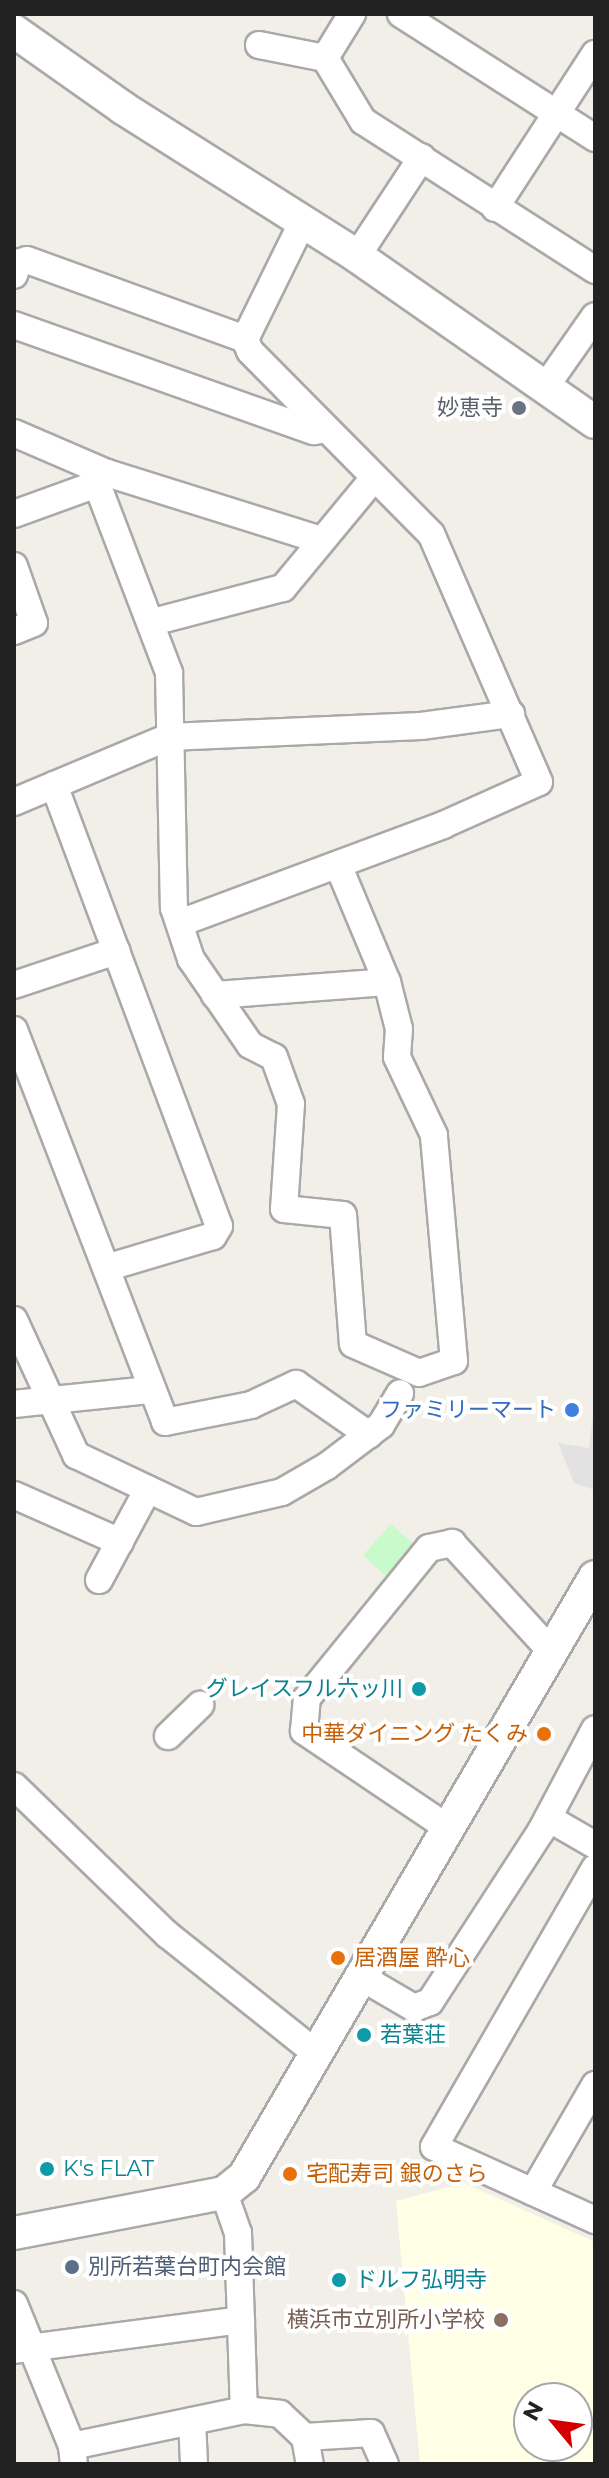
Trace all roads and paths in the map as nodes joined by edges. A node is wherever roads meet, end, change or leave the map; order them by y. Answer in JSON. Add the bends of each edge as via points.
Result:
{"nodes":[{"id":1,"x":352,"y":14,"type":"edge"},
{"id":2,"x":401,"y":14,"type":"edge"},
{"id":3,"x":14,"y":31,"type":"edge"},
{"id":4,"x":259,"y":45,"type":"dead end"},
{"id":5,"x":595,"y":54,"type":"edge"},
{"id":6,"x":325,"y":58,"type":"junction"},
{"id":7,"x":557,"y":113,"type":"junction"},
{"id":8,"x":595,"y":138,"type":"edge"},
{"id":9,"x":422,"y":157,"type":"junction"},
{"id":10,"x":495,"y":208,"type":"junction"},
{"id":11,"x":302,"y":223,"type":"junction"},
{"id":12,"x":357,"y":256,"type":"junction"},
{"id":13,"x":595,"y":270,"type":"edge"},
{"id":14,"x":14,"y":275,"type":"edge"},
{"id":15,"x":595,"y":316,"type":"edge"},
{"id":16,"x":14,"y":325,"type":"edge"},
{"id":17,"x":245,"y":339,"type":"junction"},
{"id":18,"x":546,"y":386,"type":"junction"},
{"id":19,"x":595,"y":422,"type":"edge"},
{"id":20,"x":326,"y":429,"type":"junction"},
{"id":21,"x":14,"y":433,"type":"edge"},
{"id":22,"x":102,"y":478,"type":"junction"},
{"id":23,"x":374,"y":478,"type":"junction"},
{"id":24,"x":14,"y":514,"type":"edge"},
{"id":25,"x":321,"y":540,"type":"junction"},
{"id":26,"x":14,"y":566,"type":"edge"},
{"id":27,"x":153,"y":622,"type":"junction"},
{"id":28,"x":14,"y":631,"type":"edge"},
{"id":29,"x":511,"y":714,"type":"junction"},
{"id":30,"x":169,"y":737,"type":"junction"},
{"id":31,"x":54,"y":785,"type":"junction"},
{"id":32,"x":14,"y":802,"type":"edge"},
{"id":33,"x":338,"y":865,"type":"junction"},
{"id":34,"x":180,"y":923,"type":"junction"},
{"id":35,"x":116,"y":951,"type":"junction"},
{"id":36,"x":387,"y":982,"type":"junction"},
{"id":37,"x":14,"y":985,"type":"edge"},
{"id":38,"x":215,"y":995,"type":"junction"},
{"id":39,"x":14,"y":1030,"type":"edge"},
{"id":40,"x":109,"y":1267,"type":"junction"},
{"id":41,"x":14,"y":1320,"type":"edge"},
{"id":42,"x":149,"y":1390,"type":"junction"},
{"id":43,"x":400,"y":1393,"type":"dead end"},
{"id":44,"x":52,"y":1402,"type":"junction"},
{"id":45,"x":14,"y":1404,"type":"edge"},
{"id":46,"x":369,"y":1435,"type":"junction"},
{"id":47,"x":148,"y":1489,"type":"junction"},
{"id":48,"x":14,"y":1495,"type":"edge"},
{"id":49,"x":120,"y":1542,"type":"junction"},
{"id":50,"x":99,"y":1580,"type":"dead end"},
{"id":51,"x":592,"y":1587,"type":"edge"},
{"id":52,"x":550,"y":1650,"type":"junction"},
{"id":53,"x":200,"y":1705,"type":"dead end"},
{"id":54,"x":595,"y":1729,"type":"edge"},
{"id":55,"x":168,"y":1736,"type":"dead end"},
{"id":56,"x":14,"y":1786,"type":"edge"},
{"id":57,"x":548,"y":1818,"type":"junction"},
{"id":58,"x":448,"y":1828,"type":"junction"},
{"id":59,"x":595,"y":1845,"type":"edge"},
{"id":60,"x":595,"y":1868,"type":"edge"},
{"id":61,"x":361,"y":1977,"type":"junction"},
{"id":62,"x":317,"y":2054,"type":"junction"},
{"id":63,"x":595,"y":2085,"type":"edge"},
{"id":64,"x":533,"y":2192,"type":"junction"},
{"id":65,"x":224,"y":2193,"type":"junction"},
{"id":66,"x":595,"y":2220,"type":"edge"},
{"id":67,"x":14,"y":2233,"type":"edge"},
{"id":68,"x":14,"y":2304,"type":"edge"},
{"id":69,"x":241,"y":2320,"type":"junction"},
{"id":70,"x":22,"y":2347,"type":"edge"},
{"id":71,"x":244,"y":2410,"type":"junction"},
{"id":72,"x":192,"y":2421,"type":"junction"},
{"id":73,"x":305,"y":2437,"type":"junction"},
{"id":74,"x":73,"y":2455,"type":"edge"},
{"id":75,"x":194,"y":2464,"type":"edge"},
{"id":76,"x":310,"y":2464,"type":"edge"},
{"id":77,"x":385,"y":2464,"type":"edge"}],
"edges":[{"from":1,"to":6,"type":"street"},
{"from":2,"to":7,"type":"street"},
{"from":3,"to":11,"type":"street","via":[[37,52]]},
{"from":4,"to":6,"type":"street"},
{"from":5,"to":7,"type":"street"},
{"from":6,"to":9,"type":"street","via":[[363,121]]},
{"from":7,"to":8,"type":"street"},
{"from":7,"to":10,"type":"street"},
{"from":9,"to":10,"type":"street"},
{"from":9,"to":12,"type":"street"},
{"from":10,"to":13,"type":"street"},
{"from":11,"to":12,"type":"street"},
{"from":11,"to":17,"type":"street"},
{"from":12,"to":18,"type":"street"},
{"from":14,"to":17,"type":"street","via":[[18,263],[27,260]]},
{"from":15,"to":18,"type":"street"},
{"from":16,"to":20,"type":"street","via":[[314,431]]},
{"from":17,"to":20,"type":"street"},
{"from":18,"to":19,"type":"street"},
{"from":20,"to":23,"type":"street"},
{"from":21,"to":22,"type":"street"},
{"from":22,"to":24,"type":"street"},
{"from":22,"to":25,"type":"street"},
{"from":22,"to":27,"type":"street"},
{"from":23,"to":25,"type":"street"},
{"from":23,"to":29,"type":"street","via":[[431,534]]},
{"from":25,"to":27,"type":"street","via":[[283,588]]},
{"from":26,"to":28,"type":"street","via":[[34,623]]},
{"from":27,"to":30,"type":"street","via":[[169,673]]},
{"from":29,"to":30,"type":"street","via":[[421,726]]},
{"from":29,"to":33,"type":"street","via":[[539,782]]},
{"from":30,"to":31,"type":"street"},
{"from":30,"to":34,"type":"street","via":[[174,908]]},
{"from":31,"to":32,"type":"street"},
{"from":31,"to":35,"type":"street"},
{"from":33,"to":34,"type":"street"},
{"from":33,"to":36,"type":"street"},
{"from":34,"to":38,"type":"street","via":[[191,959]]},
{"from":35,"to":37,"type":"street"},
{"from":35,"to":40,"type":"street","via":[[219,1226],[213,1236]]},
{"from":36,"to":38,"type":"street"},
{"from":36,"to":38,"type":"street","via":[[399,1029],[397,1057],[434,1135],[451,1288],[454,1361],[419,1373],[353,1344],[343,1215],[284,1209],[291,1104],[274,1057],[250,1045]]},
{"from":39,"to":40,"type":"street"},
{"from":40,"to":42,"type":"street"},
{"from":41,"to":44,"type":"street"},
{"from":42,"to":44,"type":"street"},
{"from":42,"to":46,"type":"street","via":[[165,1422],[251,1405],[296,1384]]},
{"from":43,"to":46,"type":"street"},
{"from":44,"to":45,"type":"street"},
{"from":44,"to":47,"type":"street","via":[[76,1455]]},
{"from":46,"to":47,"type":"street","via":[[282,1492],[196,1512]]},
{"from":47,"to":49,"type":"street"},
{"from":48,"to":49,"type":"street"},
{"from":49,"to":50,"type":"street"},
{"from":51,"to":52,"type":"street"},
{"from":52,"to":58,"type":"street"},
{"from":52,"to":58,"type":"street","via":[[452,1543],[429,1548],[307,1698],[304,1731]]},
{"from":53,"to":55,"type":"street"},
{"from":54,"to":57,"type":"street"},
{"from":56,"to":62,"type":"street","via":[[168,1935]]},
{"from":57,"to":59,"type":"street"},
{"from":57,"to":61,"type":"street","via":[[430,2002],[414,2008]]},
{"from":58,"to":61,"type":"street"},
{"from":60,"to":64,"type":"street","via":[[434,2147]]},
{"from":61,"to":62,"type":"street"},
{"from":62,"to":65,"type":"street","via":[[269,2140],[244,2177]]},
{"from":63,"to":64,"type":"street"},
{"from":64,"to":66,"type":"street"},
{"from":65,"to":67,"type":"street"},
{"from":65,"to":69,"type":"street","via":[[238,2233]]},
{"from":68,"to":70,"type":"street"},
{"from":69,"to":70,"type":"street"},
{"from":69,"to":71,"type":"street"},
{"from":70,"to":74,"type":"street"},
{"from":71,"to":72,"type":"street"},
{"from":71,"to":73,"type":"street","via":[[280,2414]]},
{"from":72,"to":74,"type":"street"},
{"from":72,"to":75,"type":"street"},
{"from":73,"to":76,"type":"street"},
{"from":73,"to":77,"type":"street","via":[[371,2433]]}]}
